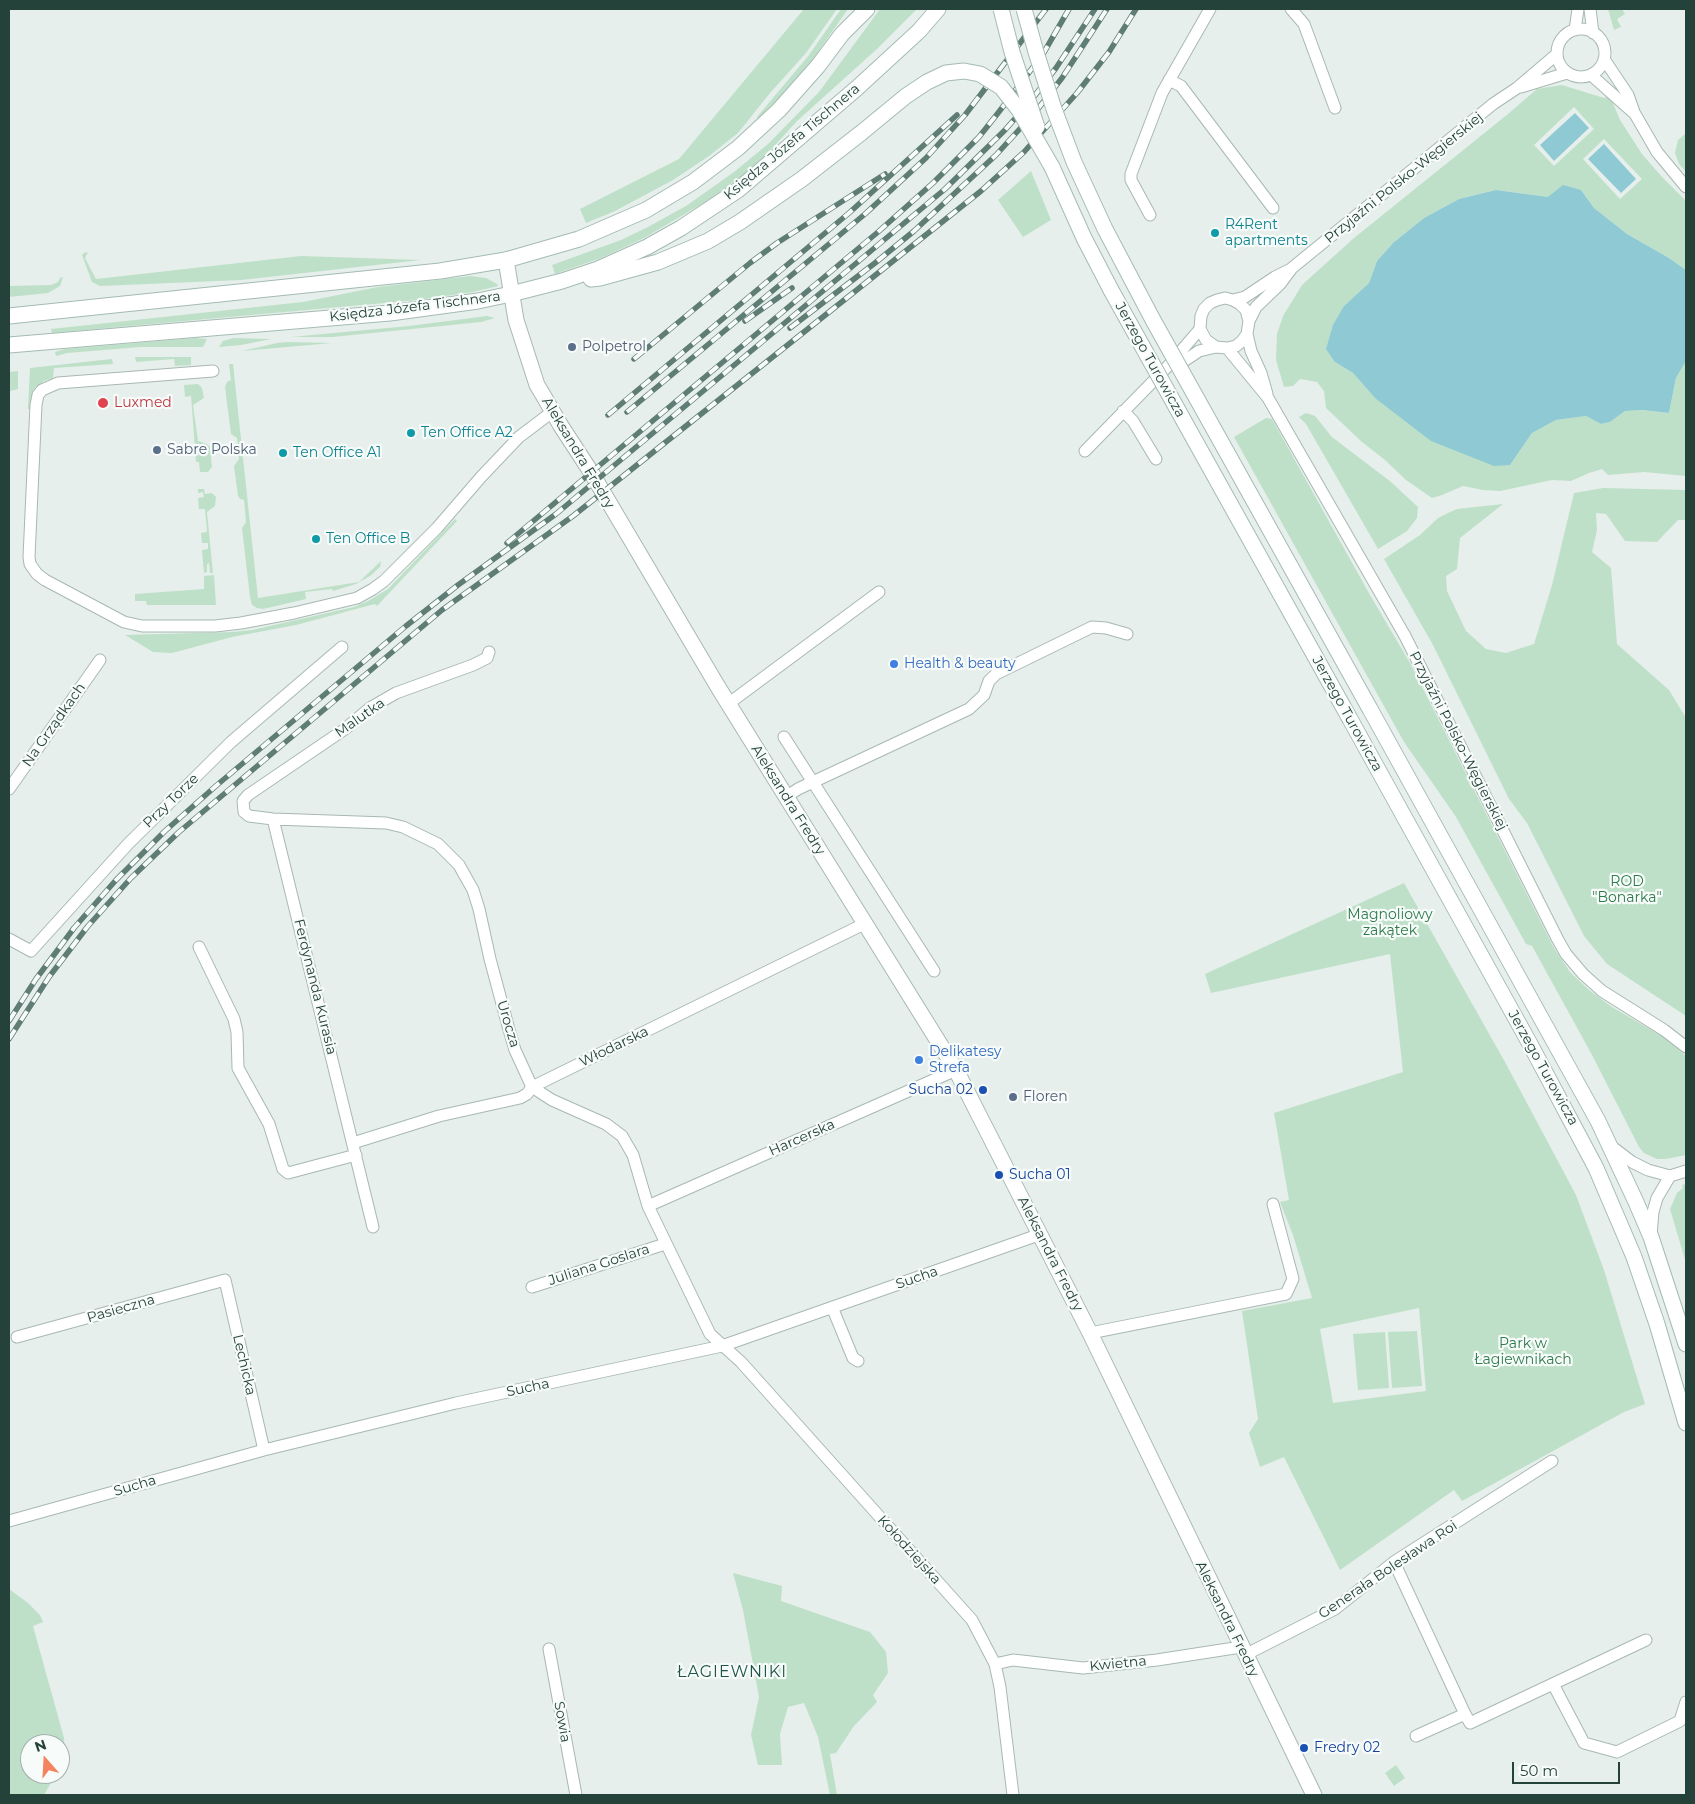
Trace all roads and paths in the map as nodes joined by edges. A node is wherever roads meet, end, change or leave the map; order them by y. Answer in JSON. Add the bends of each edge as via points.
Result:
{"nodes":[{"id":1,"x":857,"y":9,"type":"edge"},
{"id":2,"x":867,"y":9,"type":"edge"},
{"id":3,"x":938,"y":9,"type":"edge"},
{"id":4,"x":1001,"y":9,"type":"edge"},
{"id":5,"x":1024,"y":9,"type":"edge"},
{"id":6,"x":1210,"y":9,"type":"edge"},
{"id":7,"x":1292,"y":9,"type":"edge"},
{"id":8,"x":1578,"y":9,"type":"edge"},
{"id":9,"x":1590,"y":9,"type":"edge"},
{"id":10,"x":1575,"y":30,"type":"junction"},
{"id":11,"x":1593,"y":32,"type":"junction"},
{"id":12,"x":842,"y":34,"type":"junction"},
{"id":13,"x":1557,"y":54,"type":"junction"},
{"id":14,"x":1604,"y":59,"type":"junction"},
{"id":15,"x":1567,"y":73,"type":"junction"},
{"id":16,"x":1592,"y":75,"type":"junction"},
{"id":17,"x":1169,"y":80,"type":"junction"},
{"id":18,"x":1516,"y":88,"type":"junction"},
{"id":19,"x":1335,"y":108,"type":"dead end"},
{"id":20,"x":1635,"y":114,"type":"junction"},
{"id":21,"x":1052,"y":167,"type":"junction"},
{"id":22,"x":1686,"y":187,"type":"edge"},
{"id":23,"x":1273,"y":208,"type":"dead end"},
{"id":24,"x":1150,"y":216,"type":"dead end"},
{"id":25,"x":506,"y":260,"type":"junction"},
{"id":26,"x":1292,"y":268,"type":"junction"},
{"id":27,"x":562,"y":281,"type":"junction"},
{"id":28,"x":511,"y":294,"type":"junction"},
{"id":29,"x":1233,"y":300,"type":"junction"},
{"id":30,"x":9,"y":316,"type":"edge"},
{"id":31,"x":1249,"y":321,"type":"junction"},
{"id":32,"x":1200,"y":329,"type":"junction"},
{"id":33,"x":1247,"y":334,"type":"junction"},
{"id":34,"x":9,"y":345,"type":"edge"},
{"id":35,"x":1221,"y":348,"type":"junction"},
{"id":36,"x":1169,"y":365,"type":"junction"},
{"id":37,"x":213,"y":372,"type":"dead end"},
{"id":38,"x":1268,"y":398,"type":"junction"},
{"id":39,"x":1124,"y":411,"type":"junction"},
{"id":40,"x":552,"y":412,"type":"junction"},
{"id":41,"x":1085,"y":451,"type":"dead end"},
{"id":42,"x":1156,"y":458,"type":"dead end"},
{"id":43,"x":880,"y":592,"type":"dead end"},
{"id":44,"x":1127,"y":634,"type":"dead end"},
{"id":45,"x":342,"y":647,"type":"dead end"},
{"id":46,"x":489,"y":652,"type":"dead end"},
{"id":47,"x":100,"y":660,"type":"dead end"},
{"id":48,"x":728,"y":704,"type":"junction"},
{"id":49,"x":784,"y":737,"type":"dead end"},
{"id":50,"x":813,"y":782,"type":"junction"},
{"id":51,"x":9,"y":790,"type":"edge"},
{"id":52,"x":786,"y":797,"type":"junction"},
{"id":53,"x":242,"y":805,"type":"joint"},
{"id":54,"x":273,"y":819,"type":"junction"},
{"id":55,"x":866,"y":923,"type":"junction"},
{"id":56,"x":9,"y":939,"type":"edge"},
{"id":57,"x":199,"y":947,"type":"dead end"},
{"id":58,"x":934,"y":971,"type":"dead end"},
{"id":59,"x":1686,"y":1047,"type":"edge"},
{"id":60,"x":956,"y":1070,"type":"junction"},
{"id":61,"x":532,"y":1087,"type":"junction"},
{"id":62,"x":353,"y":1143,"type":"junction"},
{"id":63,"x":1610,"y":1145,"type":"junction"},
{"id":64,"x":356,"y":1155,"type":"junction"},
{"id":65,"x":1686,"y":1171,"type":"edge"},
{"id":66,"x":1670,"y":1176,"type":"junction"},
{"id":67,"x":1273,"y":1204,"type":"dead end"},
{"id":68,"x":648,"y":1206,"type":"junction"},
{"id":69,"x":373,"y":1227,"type":"dead end"},
{"id":70,"x":1040,"y":1234,"type":"junction"},
{"id":71,"x":1651,"y":1237,"type":"junction"},
{"id":72,"x":666,"y":1244,"type":"junction"},
{"id":73,"x":225,"y":1280,"type":"joint"},
{"id":74,"x":532,"y":1287,"type":"dead end"},
{"id":75,"x":832,"y":1307,"type":"junction"},
{"id":76,"x":1090,"y":1334,"type":"junction"},
{"id":77,"x":17,"y":1337,"type":"dead end"},
{"id":78,"x":1686,"y":1344,"type":"edge"},
{"id":79,"x":722,"y":1346,"type":"junction"},
{"id":80,"x":854,"y":1361,"type":"dead end"},
{"id":81,"x":1686,"y":1422,"type":"edge"},
{"id":82,"x":264,"y":1450,"type":"junction"},
{"id":83,"x":1552,"y":1461,"type":"dead end"},
{"id":84,"x":9,"y":1521,"type":"edge"},
{"id":85,"x":1394,"y":1562,"type":"junction"},
{"id":86,"x":1646,"y":1640,"type":"dead end"},
{"id":87,"x":549,"y":1649,"type":"dead end"},
{"id":88,"x":1243,"y":1651,"type":"junction"},
{"id":89,"x":995,"y":1664,"type":"junction"},
{"id":90,"x":1553,"y":1684,"type":"junction"},
{"id":91,"x":1686,"y":1702,"type":"edge"},
{"id":92,"x":1465,"y":1714,"type":"junction"},
{"id":93,"x":1416,"y":1736,"type":"dead end"},
{"id":94,"x":576,"y":1795,"type":"edge"},
{"id":95,"x":1013,"y":1795,"type":"edge"},
{"id":96,"x":1314,"y":1795,"type":"edge"}],
"edges":[{"from":1,"to":12,"type":"main road"},
{"from":2,"to":12,"type":"main road"},
{"from":3,"to":27,"type":"main road","name":"Księdza Józefa Tischnera","via":[[857,88],[738,190],[647,247]]},
{"from":4,"to":21,"type":"main road","name":"Jerzego Turowicza","bridge":true,"via":[[1022,85]]},
{"from":5,"to":63,"type":"main road","name":"Jerzego Turowicza","bridge":true,"via":[[1054,110],[1105,229]]},
{"from":6,"to":17,"type":"street"},
{"from":7,"to":19,"type":"street","via":[[1304,24]]},
{"from":8,"to":10,"type":"street"},
{"from":9,"to":11,"type":"street"},
{"from":10,"to":11,"type":"street"},
{"from":10,"to":13,"type":"street","via":[[1564,36]]},
{"from":11,"to":14,"type":"street","via":[[1602,42]]},
{"from":12,"to":25,"type":"main road","via":[[760,130],[693,182],[646,210],[600,231]]},
{"from":13,"to":15,"type":"street"},
{"from":13,"to":18,"type":"street","name":"Przyjaźni Polsko-Węgierskiej"},
{"from":14,"to":16,"type":"street"},
{"from":14,"to":20,"type":"street","via":[[1628,95]]},
{"from":15,"to":16,"type":"street","via":[[1581,77]]},
{"from":15,"to":18,"type":"street","name":"Przyjaźni Polsko-Węgierskiej"},
{"from":16,"to":20,"type":"street"},
{"from":17,"to":23,"type":"street","via":[[1181,86]]},
{"from":17,"to":24,"type":"street","via":[[1131,174]]},
{"from":18,"to":26,"type":"street","name":"Przyjaźni Polsko-Węgierskiej"},
{"from":20,"to":22,"type":"street","via":[[1661,158]]},
{"from":21,"to":27,"type":"main road","bridge":true,"via":[[1019,110],[1001,87],[980,74],[964,70],[946,73],[906,96],[802,179],[708,241],[658,262],[600,278]]},
{"from":21,"to":81,"type":"main road","name":"Jerzego Turowicza","bridge":true,"via":[[1111,290],[1596,1168],[1639,1273]]},
{"from":25,"to":28,"type":"main road","name":"Aleksandra Fredry"},
{"from":25,"to":30,"type":"main road","via":[[382,278]]},
{"from":26,"to":29,"type":"street","name":"Przyjaźni Polsko-Węgierskiej","via":[[1245,297]]},
{"from":26,"to":31,"type":"street","name":"Przyjaźni Polsko-Węgierskiej","via":[[1256,307]]},
{"from":27,"to":28,"type":"main road","name":"Księdza Józefa Tischnera"},
{"from":28,"to":34,"type":"main road","name":"Księdza Józefa Tischnera","via":[[390,312]]},
{"from":28,"to":40,"type":"main road","name":"Aleksandra Fredry","via":[[516,320],[538,385]]},
{"from":29,"to":31,"type":"street","via":[[1246,310]]},
{"from":29,"to":32,"type":"street","name":"Przyjaźni Polsko-Węgierskiej","via":[[1225,298],[1210,303],[1200,316]]},
{"from":31,"to":33,"type":"street","name":"Przyjaźni Polsko-Węgierskiej"},
{"from":32,"to":35,"type":"street","name":"Przyjaźni Polsko-Węgierskiej","via":[[1206,340]]},
{"from":32,"to":36,"type":"street"},
{"from":33,"to":35,"type":"street","via":[[1236,346]]},
{"from":33,"to":38,"type":"street","name":"Przyjaźni Polsko-Węgierskiej"},
{"from":35,"to":36,"type":"street","via":[[1199,351]]},
{"from":35,"to":38,"type":"street","name":"Przyjaźni Polsko-Węgierskiej"},
{"from":36,"to":39,"type":"street"},
{"from":37,"to":40,"type":"street","via":[[58,384],[42,390],[36,405],[29,557],[37,574],[124,622],[142,626],[242,623],[357,598],[384,581],[519,437]]},
{"from":38,"to":59,"type":"street","name":"Przyjaźni Polsko-Węgierskiej","via":[[1417,657],[1566,954],[1602,991]]},
{"from":39,"to":41,"type":"street"},
{"from":39,"to":42,"type":"street"},
{"from":40,"to":48,"type":"main road","name":"Aleksandra Fredry"},
{"from":43,"to":48,"type":"street"},
{"from":44,"to":50,"type":"street","via":[[1092,627],[996,674],[989,681],[984,695],[969,709]]},
{"from":45,"to":56,"type":"street","name":"Przy Torze","via":[[232,742],[148,823],[31,951]]},
{"from":46,"to":53,"type":"street","name":"Malutka","via":[[487,658],[474,665],[396,693],[370,708],[248,795]]},
{"from":47,"to":51,"type":"street","name":"Na Grządkach"},
{"from":48,"to":52,"type":"main road","name":"Aleksandra Fredry"},
{"from":49,"to":50,"type":"street"},
{"from":50,"to":52,"type":"street"},
{"from":50,"to":58,"type":"street"},
{"from":52,"to":55,"type":"main road","name":"Aleksandra Fredry"},
{"from":53,"to":54,"type":"street","name":"Urocza","via":[[249,816]]},
{"from":54,"to":61,"type":"street","name":"Urocza","via":[[386,823],[426,837],[449,853],[463,872],[479,909],[515,1050]]},
{"from":54,"to":62,"type":"street","name":"Ferdynanda Kurasia"},
{"from":55,"to":60,"type":"main road","name":"Aleksandra Fredry"},
{"from":55,"to":61,"type":"street","name":"Włodarska"},
{"from":57,"to":64,"type":"street","via":[[234,1019],[238,1068],[269,1124],[283,1169],[288,1173]]},
{"from":60,"to":68,"type":"street","name":"Harcerska"},
{"from":60,"to":70,"type":"main road","name":"Aleksandra Fredry"},
{"from":61,"to":62,"type":"street","name":"Włodarska","via":[[520,1098],[439,1116]]},
{"from":61,"to":68,"type":"street","via":[[552,1100],[606,1124],[622,1136],[633,1155]]},
{"from":62,"to":64,"type":"street","name":"Ferdynanda Kurasia"},
{"from":63,"to":66,"type":"street","via":[[1632,1162]]},
{"from":63,"to":71,"type":"main road","name":"Jerzego Turowicza"},
{"from":64,"to":69,"type":"street","name":"Ferdynanda Kurasia"},
{"from":65,"to":66,"type":"street"},
{"from":66,"to":71,"type":"street","via":[[1657,1198]]},
{"from":67,"to":76,"type":"street","via":[[1293,1279],[1286,1294]]},
{"from":68,"to":72,"type":"street"},
{"from":70,"to":75,"type":"street","name":"Sucha"},
{"from":70,"to":76,"type":"main road","name":"Aleksandra Fredry"},
{"from":71,"to":78,"type":"main road","name":"Jerzego Turowicza"},
{"from":72,"to":74,"type":"street","name":"Juliana Goslara"},
{"from":72,"to":79,"type":"street","via":[[710,1334]]},
{"from":73,"to":77,"type":"street","name":"Pasieczna"},
{"from":73,"to":82,"type":"street","name":"Lechicka"},
{"from":75,"to":79,"type":"street","name":"Sucha"},
{"from":75,"to":80,"type":"street"},
{"from":76,"to":88,"type":"main road","name":"Aleksandra Fredry"},
{"from":79,"to":82,"type":"street","name":"Sucha","via":[[456,1403]]},
{"from":79,"to":89,"type":"street","name":"Kołodziejska","via":[[741,1362],[972,1620]]},
{"from":82,"to":84,"type":"street","name":"Sucha"},
{"from":83,"to":85,"type":"street","name":"Generała Bolesława Roi"},
{"from":85,"to":88,"type":"street","name":"Generała Bolesława Roi","via":[[1335,1609]]},
{"from":85,"to":92,"type":"street"},
{"from":86,"to":90,"type":"street"},
{"from":87,"to":94,"type":"street","name":"Sowia"},
{"from":88,"to":89,"type":"street","name":"Kwietna","via":[[1083,1668],[1013,1660]]},
{"from":88,"to":96,"type":"main road","name":"Aleksandra Fredry"},
{"from":89,"to":95,"type":"street","name":"Kołodziejska"},
{"from":90,"to":91,"type":"street","via":[[1584,1743],[1617,1752],[1680,1721]]},
{"from":90,"to":92,"type":"street","via":[[1470,1723]]},
{"from":92,"to":93,"type":"street"}]}
